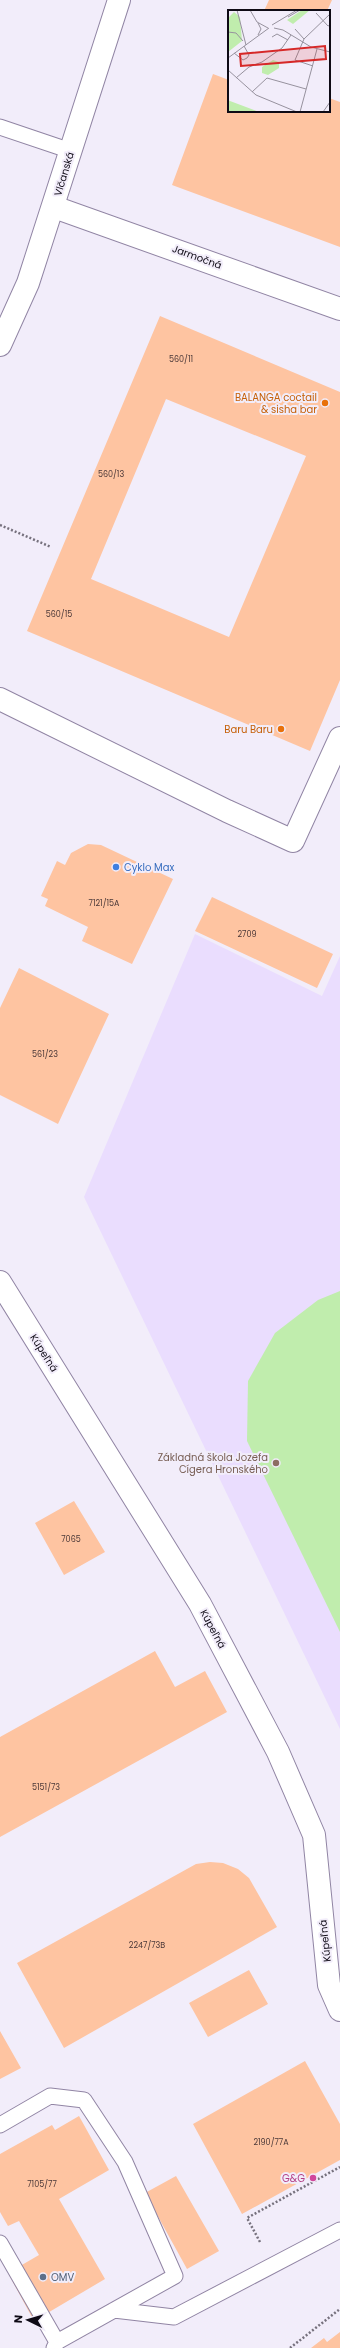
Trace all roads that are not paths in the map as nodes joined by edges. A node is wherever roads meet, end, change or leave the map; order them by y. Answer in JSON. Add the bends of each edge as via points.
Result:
{"nodes":[{"id":1,"x":119,"y":0,"type":"edge"},
{"id":2,"x":0,"y":127,"type":"edge"},
{"id":3,"x":71,"y":151,"type":"junction"},
{"id":4,"x":54,"y":207,"type":"junction"},
{"id":5,"x":340,"y":309,"type":"edge"},
{"id":6,"x":0,"y":345,"type":"edge"},
{"id":7,"x":0,"y":699,"type":"edge"},
{"id":8,"x":340,"y":738,"type":"edge"},
{"id":9,"x":0,"y":1282,"type":"edge"},
{"id":10,"x":340,"y":2010,"type":"edge"},
{"id":11,"x":0,"y":2125,"type":"edge"},
{"id":12,"x":340,"y":2230,"type":"edge"},
{"id":13,"x":0,"y":2242,"type":"edge"},
{"id":14,"x":114,"y":2310,"type":"junction"},
{"id":15,"x":56,"y":2345,"type":"edge"}],
"edges":[{"from":1,"to":3,"type":"street","name":"Vlčanská"},
{"from":2,"to":3,"type":"lane"},
{"from":3,"to":4,"type":"street","name":"Vlčanská"},
{"from":4,"to":5,"type":"street","name":"Jarmočná"},
{"from":4,"to":6,"type":"street","name":"Vlčanská","via":[[28,283]]},
{"from":7,"to":8,"type":"street","via":[[293,841]]},
{"from":9,"to":10,"type":"street","name":"Kúpeľná","via":[[200,1604],[278,1752],[314,1835],[329,1985]]},
{"from":11,"to":14,"type":"lane","via":[[50,2096],[84,2100],[125,2162],[175,2276]]},
{"from":12,"to":14,"type":"lane","via":[[174,2317]]},
{"from":13,"to":15,"type":"lane"},
{"from":14,"to":15,"type":"lane"}]}
